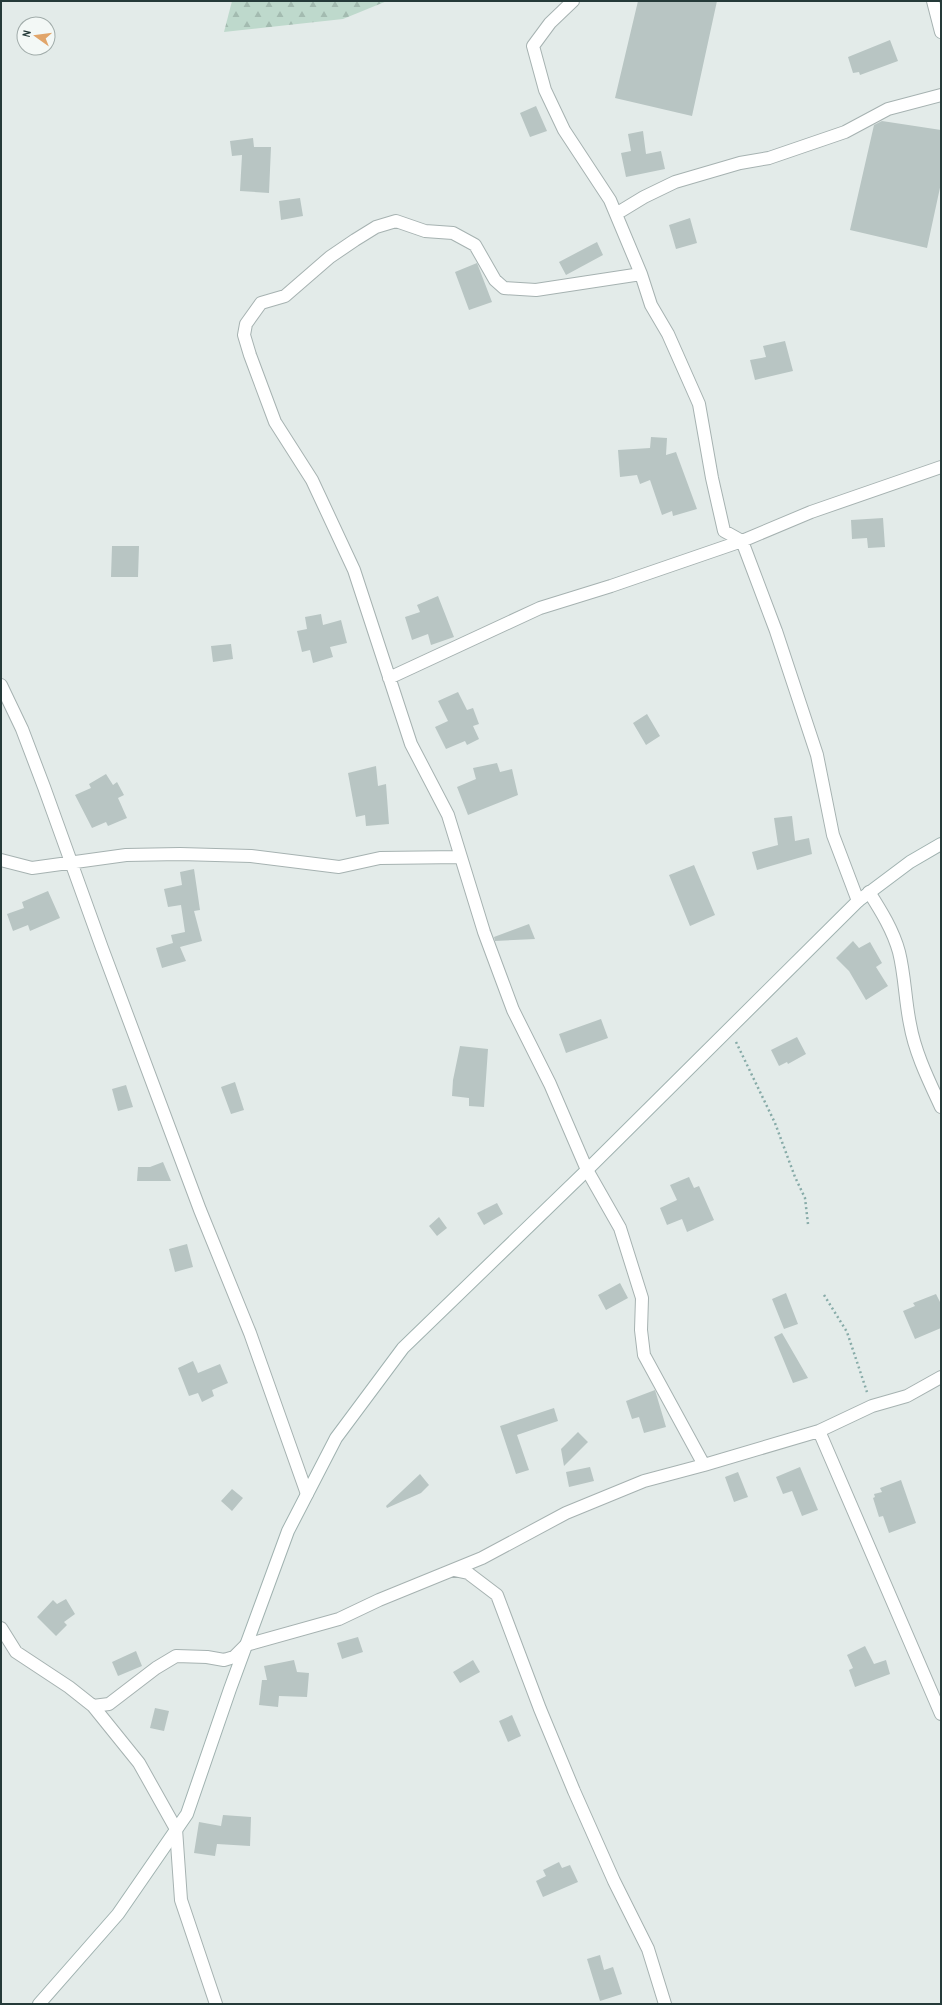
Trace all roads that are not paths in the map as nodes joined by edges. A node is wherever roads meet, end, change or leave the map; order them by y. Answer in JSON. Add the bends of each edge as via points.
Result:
{"nodes":[{"id":1,"x":573,"y":1,"type":"edge"},
{"id":2,"x":933,"y":1,"type":"edge"},
{"id":3,"x":941,"y":32,"type":"edge"},
{"id":4,"x":941,"y":95,"type":"edge"},
{"id":5,"x":616,"y":214,"type":"junction"},
{"id":6,"x":641,"y":274,"type":"junction"},
{"id":7,"x":941,"y":467,"type":"edge"},
{"id":8,"x":742,"y":542,"type":"junction"},
{"id":9,"x":389,"y":678,"type":"junction"},
{"id":10,"x":1,"y":685,"type":"edge"},
{"id":11,"x":941,"y":844,"type":"edge"},
{"id":12,"x":461,"y":857,"type":"junction"},
{"id":13,"x":1,"y":860,"type":"edge"},
{"id":14,"x":71,"y":862,"type":"junction"},
{"id":15,"x":869,"y":892,"type":"junction"},
{"id":16,"x":858,"y":901,"type":"junction"},
{"id":17,"x":941,"y":1107,"type":"edge"},
{"id":18,"x":587,"y":1170,"type":"junction"},
{"id":19,"x":941,"y":1378,"type":"edge"},
{"id":20,"x":819,"y":1431,"type":"junction"},
{"id":21,"x":704,"y":1465,"type":"junction"},
{"id":22,"x":307,"y":1494,"type":"junction"},
{"id":23,"x":454,"y":1570,"type":"junction"},
{"id":24,"x":1,"y":1628,"type":"edge"},
{"id":25,"x":246,"y":1646,"type":"junction"},
{"id":26,"x":93,"y":1706,"type":"junction"},
{"id":27,"x":941,"y":1714,"type":"edge"},
{"id":28,"x":176,"y":1829,"type":"junction"},
{"id":29,"x":39,"y":2004,"type":"edge"},
{"id":30,"x":216,"y":2004,"type":"edge"},
{"id":31,"x":666,"y":2004,"type":"edge"}],
"edges":[{"from":1,"to":5,"type":"street","via":[[550,23],[533,46],[545,90],[564,130],[602,187]]},
{"from":2,"to":3,"type":"street"},
{"from":4,"to":5,"type":"street","via":[[888,109],[845,132],[769,158],[740,163],[675,182]]},
{"from":5,"to":6,"type":"street"},
{"from":6,"to":8,"type":"street","via":[[651,305],[668,334],[700,404],[724,531]]},
{"from":6,"to":9,"type":"street","via":[[536,290],[504,288],[495,280],[475,245],[453,233],[424,231],[396,221],[376,227],[355,240],[330,257],[285,296],[261,303],[250,315],[244,335],[252,362],[275,422],[312,480],[354,570]]},
{"from":7,"to":8,"type":"street","via":[[811,512]]},
{"from":8,"to":9,"type":"street","via":[[540,608]]},
{"from":8,"to":16,"type":"street","via":[[795,687],[816,755],[833,835]]},
{"from":9,"to":12,"type":"street","via":[[411,744],[448,815]]},
{"from":10,"to":14,"type":"street","via":[[22,729]]},
{"from":11,"to":15,"type":"street","via":[[910,862]]},
{"from":12,"to":14,"type":"street","via":[[380,858],[339,867],[251,856],[180,854],[126,855]]},
{"from":12,"to":18,"type":"street","via":[[484,932],[513,1010],[550,1084]]},
{"from":13,"to":14,"type":"street","via":[[32,868]]},
{"from":14,"to":22,"type":"street","via":[[200,1210],[250,1333]]},
{"from":15,"to":16,"type":"street"},
{"from":15,"to":17,"type":"street","via":[[885,918],[898,951],[910,1025],[924,1069]]},
{"from":16,"to":18,"type":"street"},
{"from":18,"to":21,"type":"street","via":[[620,1228],[638,1284],[642,1298],[641,1330],[644,1355]]},
{"from":18,"to":22,"type":"street","via":[[403,1348],[336,1438]]},
{"from":19,"to":20,"type":"street","via":[[907,1396],[872,1406]]},
{"from":20,"to":21,"type":"street"},
{"from":20,"to":27,"type":"street"},
{"from":21,"to":23,"type":"street","via":[[644,1480],[566,1513],[488,1555]]},
{"from":22,"to":25,"type":"street","via":[[288,1531]]},
{"from":23,"to":25,"type":"street","via":[[339,1619]]},
{"from":23,"to":31,"type":"street","via":[[468,1573],[497,1595],[574,1791],[648,1949]]},
{"from":24,"to":26,"type":"street","via":[[16,1652]]},
{"from":25,"to":26,"type":"street","via":[[234,1657],[224,1660],[176,1656],[109,1704]]},
{"from":25,"to":28,"type":"street","via":[[187,1814]]},
{"from":26,"to":28,"type":"street","via":[[139,1763]]},
{"from":28,"to":29,"type":"street","via":[[118,1914]]},
{"from":28,"to":30,"type":"street","via":[[181,1900]]}]}
